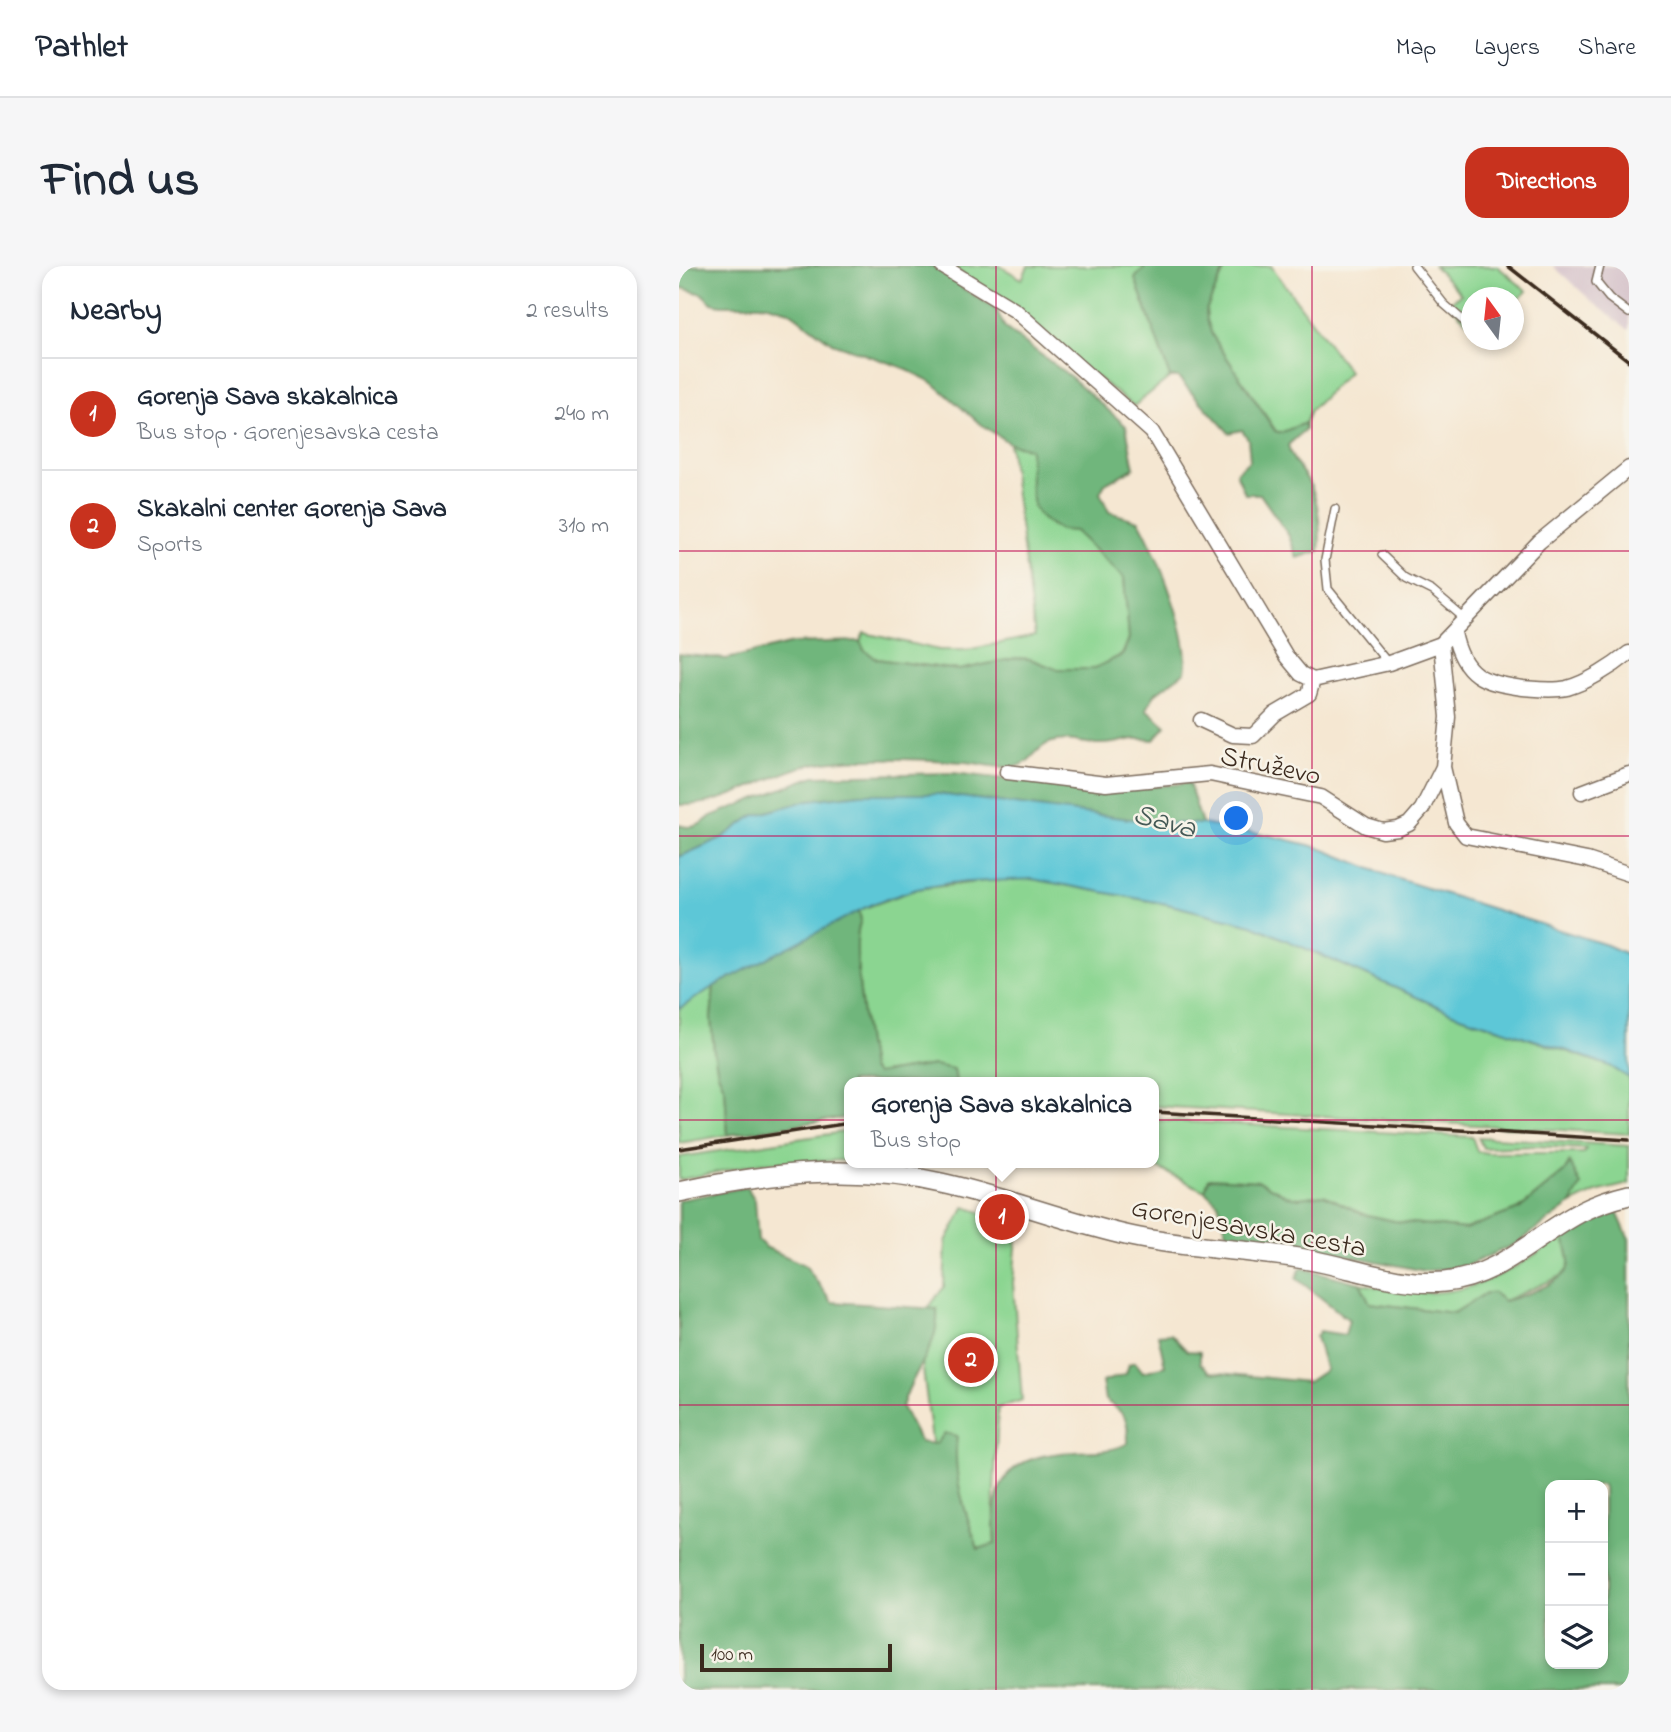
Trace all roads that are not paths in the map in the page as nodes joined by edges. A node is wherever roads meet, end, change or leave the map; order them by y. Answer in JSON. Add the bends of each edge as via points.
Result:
{"nodes":[{"id":1,"x":942,"y":266,"type":"edge"},
{"id":2,"x":1414,"y":266,"type":"edge"},
{"id":3,"x":1600,"y":266,"type":"edge"},
{"id":4,"x":1629,"y":313,"type":"edge"},
{"id":5,"x":1461,"y":319,"type":"edge"},
{"id":6,"x":1629,"y":468,"type":"edge"},
{"id":7,"x":1335,"y":509,"type":"dead end"},
{"id":8,"x":1382,"y":555,"type":"dead end"},
{"id":9,"x":1465,"y":619,"type":"junction"},
{"id":10,"x":1454,"y":633,"type":"junction"},
{"id":11,"x":1441,"y":643,"type":"junction"},
{"id":12,"x":1629,"y":653,"type":"edge"},
{"id":13,"x":1389,"y":663,"type":"junction"},
{"id":14,"x":1313,"y":680,"type":"junction"},
{"id":15,"x":1201,"y":720,"type":"dead end"},
{"id":16,"x":1443,"y":767,"type":"junction"},
{"id":17,"x":1007,"y":772,"type":"dead end"},
{"id":18,"x":1629,"y":774,"type":"edge"},
{"id":19,"x":1582,"y":792,"type":"dead end"},
{"id":20,"x":1625,"y":870,"type":"edge"},
{"id":21,"x":679,"y":1192,"type":"edge"},
{"id":22,"x":1629,"y":1195,"type":"edge"}],
"edges":[{"from":1,"to":14,"type":"street","via":[[1016,311],[1152,432],[1286,656]]},
{"from":2,"to":5,"type":"lane"},
{"from":3,"to":4,"type":"lane","via":[[1596,282]]},
{"from":6,"to":9,"type":"street","via":[[1539,542]]},
{"from":7,"to":13,"type":"lane","via":[[1325,560],[1328,589]]},
{"from":8,"to":9,"type":"lane","via":[[1406,578],[1432,591]]},
{"from":9,"to":10,"type":"street"},
{"from":10,"to":11,"type":"street"},
{"from":10,"to":12,"type":"street","via":[[1460,654],[1477,676],[1519,687],[1567,688]]},
{"from":11,"to":13,"type":"street"},
{"from":11,"to":16,"type":"street","name":"Struževo","via":[[1448,717]]},
{"from":13,"to":14,"type":"street"},
{"from":14,"to":15,"type":"street","name":"Struževo","via":[[1309,694],[1275,714],[1253,736],[1233,735]]},
{"from":16,"to":17,"type":"street","name":"Struževo","via":[[1409,824],[1383,831],[1352,818],[1321,797],[1210,774],[1106,784]]},
{"from":16,"to":20,"type":"street","name":"Struževo","via":[[1456,823],[1466,836]]},
{"from":18,"to":19,"type":"street"},
{"from":21,"to":22,"type":"street","name":"Gorenjesavska cesta","via":[[775,1174],[889,1175],[943,1184],[1130,1236],[1325,1262],[1420,1283],[1477,1274],[1509,1260],[1579,1213]]}]}
